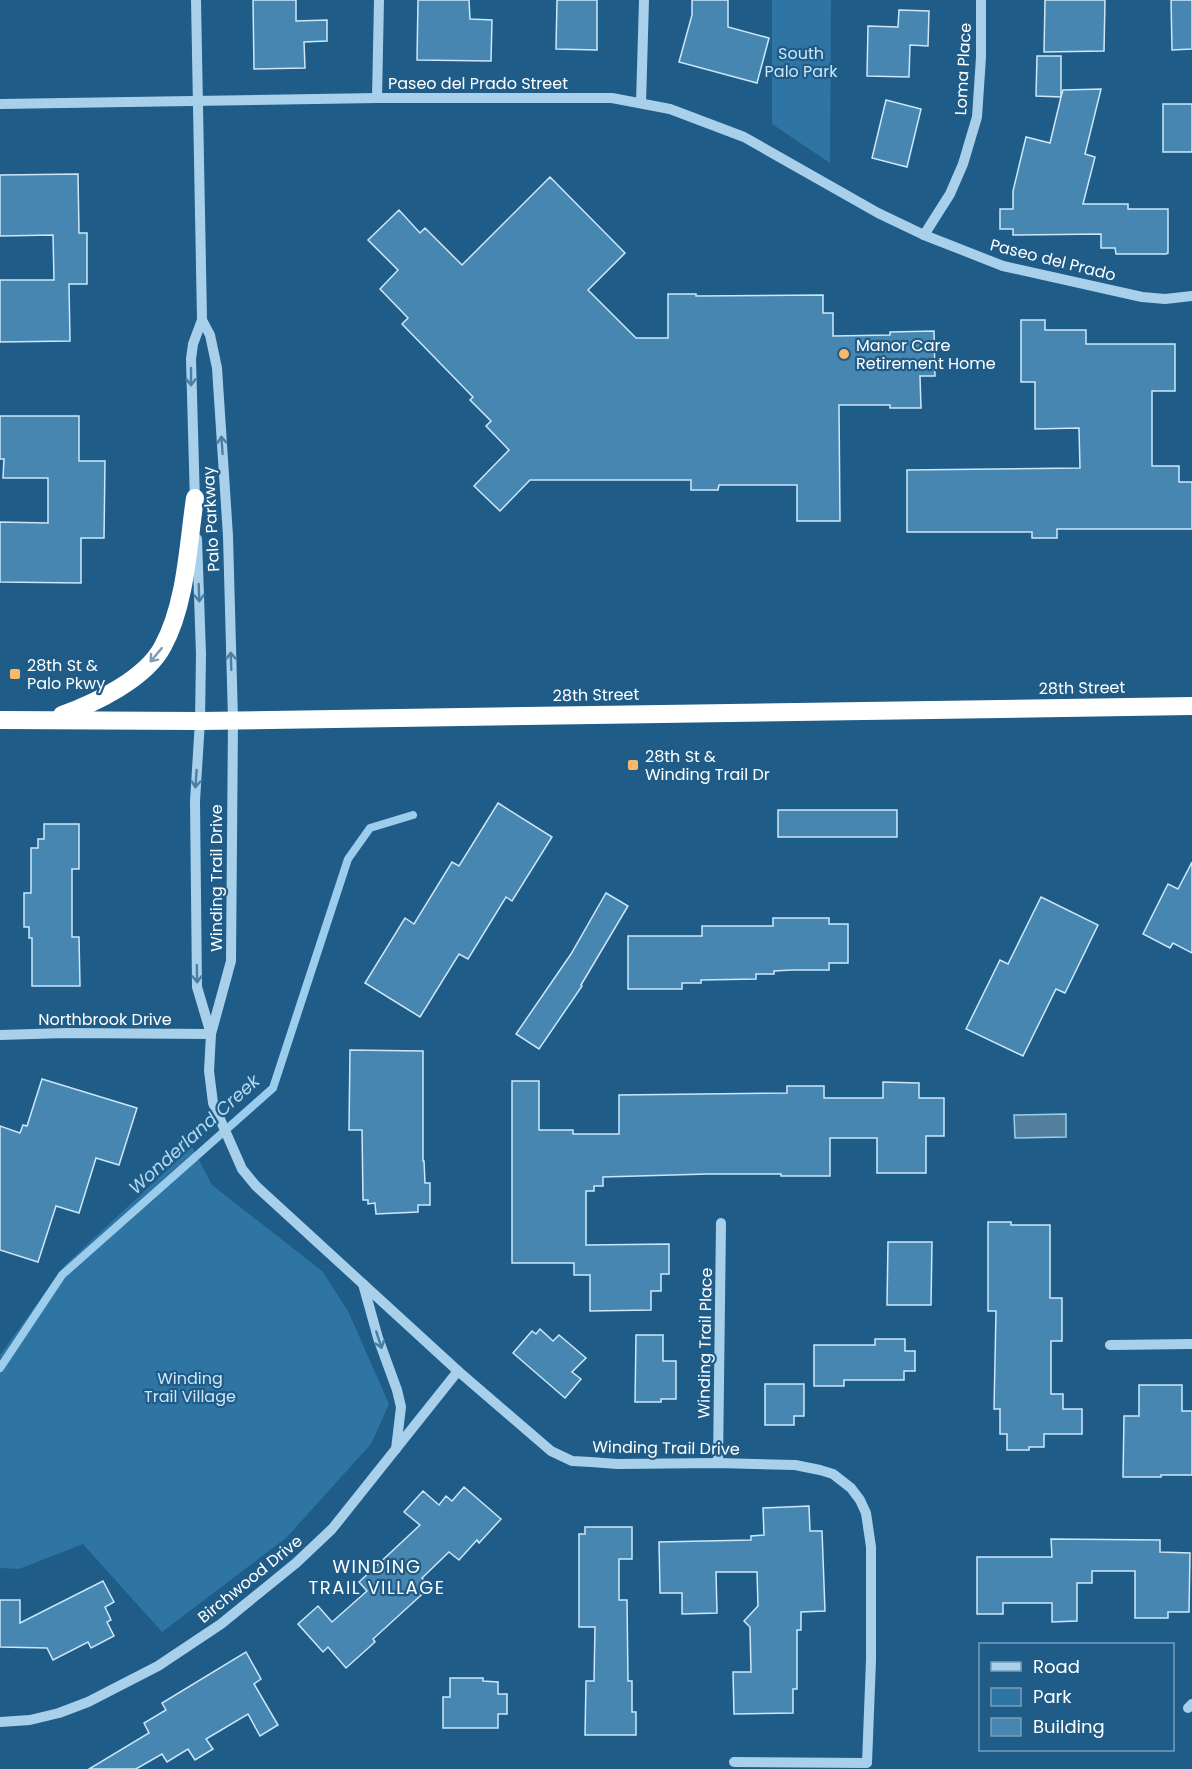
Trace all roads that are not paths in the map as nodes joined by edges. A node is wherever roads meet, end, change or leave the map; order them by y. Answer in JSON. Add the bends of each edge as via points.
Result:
{"nodes":[{"id":1,"x":196,"y":0,"type":"edge"},
{"id":2,"x":379,"y":0,"type":"edge"},
{"id":3,"x":644,"y":0,"type":"edge"},
{"id":4,"x":981,"y":0,"type":"edge"},
{"id":5,"x":377,"y":98,"type":"junction"},
{"id":6,"x":197,"y":101,"type":"junction"},
{"id":7,"x":641,"y":103,"type":"junction"},
{"id":8,"x":0,"y":104,"type":"edge"},
{"id":9,"x":924,"y":235,"type":"junction"},
{"id":10,"x":1192,"y":296,"type":"edge"},
{"id":11,"x":202,"y":320,"type":"junction"},
{"id":12,"x":195,"y":498,"type":"junction"},
{"id":13,"x":1192,"y":706,"type":"edge"},
{"id":14,"x":0,"y":720,"type":"edge"},
{"id":15,"x":48,"y":720,"type":"junction"},
{"id":16,"x":233,"y":720,"type":"junction"},
{"id":17,"x":200,"y":721,"type":"junction"},
{"id":18,"x":211,"y":1034,"type":"junction"},
{"id":19,"x":0,"y":1035,"type":"edge"},
{"id":20,"x":721,"y":1223,"type":"dead end"},
{"id":21,"x":363,"y":1284,"type":"junction"},
{"id":22,"x":1192,"y":1344,"type":"edge"},
{"id":23,"x":1110,"y":1345,"type":"dead end"},
{"id":24,"x":458,"y":1371,"type":"junction"},
{"id":25,"x":396,"y":1450,"type":"junction"},
{"id":26,"x":718,"y":1463,"type":"junction"},
{"id":27,"x":0,"y":1722,"type":"edge"},
{"id":28,"x":734,"y":1762,"type":"dead end"}],
"edges":[{"from":1,"to":6,"type":"street","name":"Palo Parkway"},
{"from":2,"to":5,"type":"street"},
{"from":3,"to":7,"type":"street"},
{"from":4,"to":9,"type":"street","name":"Loma Place","via":[[976,117],[955,184]]},
{"from":5,"to":6,"type":"street","name":"Paseo del Prado Street"},
{"from":5,"to":7,"type":"street","name":"Paseo del Prado Street","via":[[612,98]]},
{"from":6,"to":8,"type":"street","name":"Paseo del Prado Street"},
{"from":6,"to":11,"type":"street","name":"Palo Parkway"},
{"from":7,"to":9,"type":"street","name":"Paseo del Prado Street","via":[[670,109],[744,137]]},
{"from":9,"to":10,"type":"street","name":"Paseo del Prado","via":[[1002,266],[1142,297]]},
{"from":11,"to":12,"type":"street","name":"Palo Parkway","one_way":true,"via":[[191,366]]},
{"from":16,"to":11,"type":"street","name":"Palo Parkway","one_way":true,"via":[[228,536],[217,368],[210,335]]},
{"from":12,"to":15,"type":"highway","one_way":true,"via":[[178,606],[162,648],[133,679],[115,691]]},
{"from":12,"to":17,"type":"street","name":"Palo Parkway","one_way":true},
{"from":13,"to":16,"type":"highway","name":"28th Street"},
{"from":14,"to":15,"type":"highway","name":"28th Street"},
{"from":15,"to":17,"type":"highway","name":"28th Street"},
{"from":16,"to":17,"type":"highway","name":"28th Street"},
{"from":16,"to":18,"type":"street","name":"Winding Trail Drive","via":[[231,961]]},
{"from":17,"to":18,"type":"street","name":"Winding Trail Drive","one_way":true,"via":[[195,801],[197,987]]},
{"from":18,"to":19,"type":"street","name":"Northbrook Drive"},
{"from":18,"to":21,"type":"street","name":"Winding Trail Drive","via":[[209,1071],[213,1103],[242,1169]]},
{"from":20,"to":26,"type":"street","name":"Winding Trail Place"},
{"from":21,"to":24,"type":"street","name":"Winding Trail Drive"},
{"from":21,"to":25,"type":"street","one_way":true,"via":[[399,1399]]},
{"from":22,"to":23,"type":"street"},
{"from":24,"to":25,"type":"street","name":"Birchwood Drive"},
{"from":24,"to":26,"type":"street","name":"Winding Trail Drive","via":[[551,1451],[572,1461]]},
{"from":25,"to":27,"type":"street","name":"Birchwood Drive","via":[[332,1529],[221,1624],[158,1666],[88,1702],[30,1720]]},
{"from":26,"to":28,"type":"street","name":"Winding Trail Drive","via":[[795,1465],[833,1474],[860,1500],[871,1546],[867,1763]]}]}
